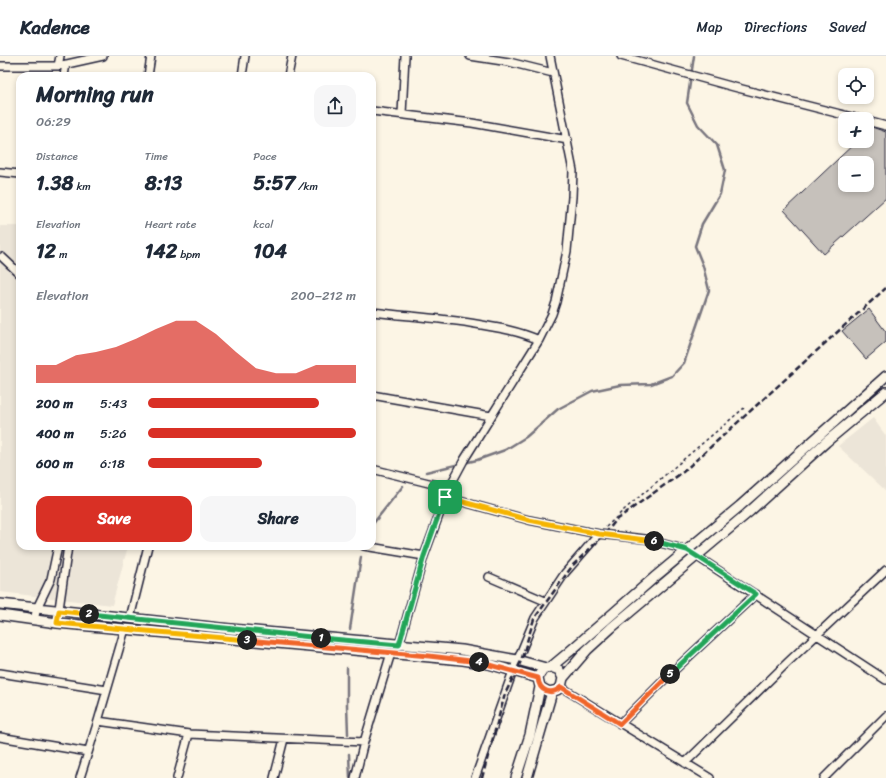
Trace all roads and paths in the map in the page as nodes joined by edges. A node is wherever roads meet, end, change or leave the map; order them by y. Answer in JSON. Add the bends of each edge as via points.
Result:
{"nodes":[{"id":1,"x":60,"y":56,"type":"edge"},
{"id":2,"x":103,"y":56,"type":"edge"},
{"id":3,"x":151,"y":56,"type":"edge"},
{"id":4,"x":245,"y":56,"type":"edge"},
{"id":5,"x":292,"y":56,"type":"edge"},
{"id":6,"x":405,"y":56,"type":"edge"},
{"id":7,"x":470,"y":56,"type":"edge"},
{"id":8,"x":550,"y":56,"type":"edge"},
{"id":9,"x":621,"y":56,"type":"edge"},
{"id":10,"x":66,"y":64,"type":"junction"},
{"id":11,"x":0,"y":66,"type":"edge"},
{"id":12,"x":58,"y":66,"type":"junction"},
{"id":13,"x":65,"y":72,"type":"edge"},
{"id":14,"x":149,"y":72,"type":"edge"},
{"id":15,"x":243,"y":72,"type":"edge"},
{"id":16,"x":289,"y":72,"type":"edge"},
{"id":17,"x":553,"y":73,"type":"junction"},
{"id":18,"x":376,"y":111,"type":"edge"},
{"id":19,"x":838,"y":113,"type":"edge"},
{"id":20,"x":402,"y":114,"type":"junction"},
{"id":21,"x":874,"y":123,"type":"edge"},
{"id":22,"x":886,"y":126,"type":"edge"},
{"id":23,"x":568,"y":140,"type":"junction"},
{"id":24,"x":0,"y":172,"type":"edge"},
{"id":25,"x":16,"y":174,"type":"edge"},
{"id":26,"x":2,"y":257,"type":"dead end"},
{"id":27,"x":16,"y":270,"type":"edge"},
{"id":28,"x":376,"y":312,"type":"edge"},
{"id":29,"x":539,"y":340,"type":"junction"},
{"id":30,"x":886,"y":376,"type":"edge"},
{"id":31,"x":886,"y":392,"type":"edge"},
{"id":32,"x":376,"y":395,"type":"edge"},
{"id":33,"x":744,"y":408,"type":"dead end"},
{"id":34,"x":491,"y":416,"type":"junction"},
{"id":35,"x":820,"y":434,"type":"junction"},
{"id":36,"x":826,"y":442,"type":"junction"},
{"id":37,"x":376,"y":470,"type":"edge"},
{"id":38,"x":449,"y":488,"type":"junction"},
{"id":39,"x":445,"y":497,"type":"junction"},
{"id":40,"x":599,"y":534,"type":"junction"},
{"id":41,"x":376,"y":548,"type":"edge"},
{"id":42,"x":57,"y":550,"type":"edge"},
{"id":43,"x":68,"y":550,"type":"edge"},
{"id":44,"x":147,"y":550,"type":"edge"},
{"id":45,"x":687,"y":550,"type":"junction"},
{"id":46,"x":696,"y":555,"type":"junction"},
{"id":47,"x":424,"y":556,"type":"junction"},
{"id":48,"x":886,"y":570,"type":"edge"},
{"id":49,"x":489,"y":577,"type":"dead end"},
{"id":50,"x":50,"y":578,"type":"junction"},
{"id":51,"x":64,"y":579,"type":"junction"},
{"id":52,"x":756,"y":594,"type":"junction"},
{"id":53,"x":545,"y":601,"type":"junction"},
{"id":54,"x":0,"y":604,"type":"edge"},
{"id":55,"x":37,"y":608,"type":"junction"},
{"id":56,"x":59,"y":611,"type":"junction"},
{"id":57,"x":0,"y":615,"type":"edge"},
{"id":58,"x":130,"y":618,"type":"junction"},
{"id":59,"x":34,"y":620,"type":"junction"},
{"id":60,"x":57,"y":623,"type":"junction"},
{"id":61,"x":125,"y":629,"type":"junction"},
{"id":62,"x":817,"y":634,"type":"junction"},
{"id":63,"x":399,"y":645,"type":"junction"},
{"id":64,"x":391,"y":653,"type":"junction"},
{"id":65,"x":517,"y":660,"type":"junction"},
{"id":66,"x":548,"y":667,"type":"junction"},
{"id":67,"x":513,"y":671,"type":"junction"},
{"id":68,"x":0,"y":673,"type":"edge"},
{"id":69,"x":886,"y":680,"type":"edge"},
{"id":70,"x":539,"y":683,"type":"junction"},
{"id":71,"x":559,"y":686,"type":"junction"},
{"id":72,"x":107,"y":690,"type":"junction"},
{"id":73,"x":886,"y":716,"type":"edge"},
{"id":74,"x":98,"y":721,"type":"junction"},
{"id":75,"x":620,"y":724,"type":"junction"},
{"id":76,"x":189,"y":734,"type":"junction"},
{"id":77,"x":0,"y":738,"type":"edge"},
{"id":78,"x":284,"y":739,"type":"junction"},
{"id":79,"x":364,"y":742,"type":"junction"},
{"id":80,"x":88,"y":752,"type":"junction"},
{"id":81,"x":685,"y":763,"type":"junction"},
{"id":82,"x":80,"y":778,"type":"edge"},
{"id":83,"x":177,"y":778,"type":"edge"},
{"id":84,"x":274,"y":778,"type":"edge"},
{"id":85,"x":355,"y":778,"type":"edge"},
{"id":86,"x":475,"y":778,"type":"edge"},
{"id":87,"x":516,"y":778,"type":"edge"},
{"id":88,"x":527,"y":778,"type":"edge"},
{"id":89,"x":710,"y":778,"type":"edge"},
{"id":90,"x":824,"y":778,"type":"edge"}],
"edges":[{"from":1,"to":12,"type":"street"},
{"from":2,"to":10,"type":"street"},
{"from":3,"to":14,"type":"street"},
{"from":4,"to":15,"type":"street"},
{"from":5,"to":16,"type":"street"},
{"from":6,"to":20,"type":"street"},
{"from":7,"to":17,"type":"street"},
{"from":8,"to":17,"type":"street"},
{"from":9,"to":19,"type":"street"},
{"from":10,"to":12,"type":"street"},
{"from":10,"to":13,"type":"street"},
{"from":11,"to":12,"type":"street"},
{"from":17,"to":23,"type":"street"},
{"from":18,"to":20,"type":"street"},
{"from":20,"to":23,"type":"street"},
{"from":21,"to":22,"type":"street"},
{"from":23,"to":29,"type":"street","via":[[573,171],[566,251],[556,302]]},
{"from":24,"to":25,"type":"street"},
{"from":26,"to":27,"type":"street"},
{"from":28,"to":29,"type":"street","via":[[495,327]]},
{"from":29,"to":34,"type":"street"},
{"from":30,"to":35,"type":"main road"},
{"from":31,"to":36,"type":"main road"},
{"from":32,"to":34,"type":"street"},
{"from":33,"to":40,"type":"path"},
{"from":34,"to":38,"type":"street"},
{"from":35,"to":36,"type":"main road"},
{"from":35,"to":45,"type":"main road"},
{"from":36,"to":46,"type":"main road"},
{"from":37,"to":38,"type":"street"},
{"from":38,"to":39,"type":"street"},
{"from":39,"to":40,"type":"street","via":[[523,518]]},
{"from":39,"to":47,"type":"street"},
{"from":40,"to":45,"type":"street","via":[[645,540]]},
{"from":40,"to":53,"type":"street"},
{"from":41,"to":47,"type":"street"},
{"from":42,"to":50,"type":"street"},
{"from":43,"to":51,"type":"street"},
{"from":44,"to":58,"type":"street"},
{"from":45,"to":46,"type":"street"},
{"from":45,"to":66,"type":"main road"},
{"from":46,"to":52,"type":"street"},
{"from":46,"to":71,"type":"main road","via":[[587,650]]},
{"from":47,"to":63,"type":"street"},
{"from":48,"to":62,"type":"street"},
{"from":49,"to":53,"type":"street"},
{"from":50,"to":51,"type":"street"},
{"from":50,"to":55,"type":"street"},
{"from":51,"to":56,"type":"street"},
{"from":52,"to":62,"type":"street"},
{"from":52,"to":75,"type":"street"},
{"from":53,"to":65,"type":"street"},
{"from":54,"to":55,"type":"main road"},
{"from":55,"to":56,"type":"main road"},
{"from":55,"to":59,"type":"street"},
{"from":56,"to":58,"type":"main road"},
{"from":56,"to":60,"type":"street"},
{"from":57,"to":59,"type":"main road"},
{"from":58,"to":63,"type":"main road"},
{"from":59,"to":60,"type":"main road"},
{"from":60,"to":61,"type":"main road"},
{"from":61,"to":64,"type":"main road"},
{"from":61,"to":72,"type":"street"},
{"from":62,"to":69,"type":"street"},
{"from":62,"to":81,"type":"street"},
{"from":63,"to":65,"type":"main road","via":[[462,650]]},
{"from":64,"to":67,"type":"main road","via":[[463,660]]},
{"from":64,"to":79,"type":"street"},
{"from":65,"to":66,"type":"main road"},
{"from":65,"to":67,"type":"street"},
{"from":66,"to":70,"type":"main road","via":[[540,672]]},
{"from":66,"to":71,"type":"main road","via":[[559,670]]},
{"from":67,"to":70,"type":"main road"},
{"from":67,"to":86,"type":"street"},
{"from":68,"to":72,"type":"street"},
{"from":70,"to":71,"type":"main road","via":[[546,691]]},
{"from":70,"to":87,"type":"main road","via":[[530,735]]},
{"from":71,"to":75,"type":"street"},
{"from":71,"to":88,"type":"main road"},
{"from":72,"to":74,"type":"street"},
{"from":73,"to":90,"type":"street"},
{"from":74,"to":76,"type":"street"},
{"from":74,"to":80,"type":"street"},
{"from":75,"to":81,"type":"street"},
{"from":76,"to":78,"type":"street"},
{"from":76,"to":83,"type":"street"},
{"from":77,"to":80,"type":"street"},
{"from":78,"to":79,"type":"street"},
{"from":78,"to":84,"type":"street"},
{"from":79,"to":85,"type":"street"},
{"from":80,"to":82,"type":"street"},
{"from":81,"to":89,"type":"street"}]}
